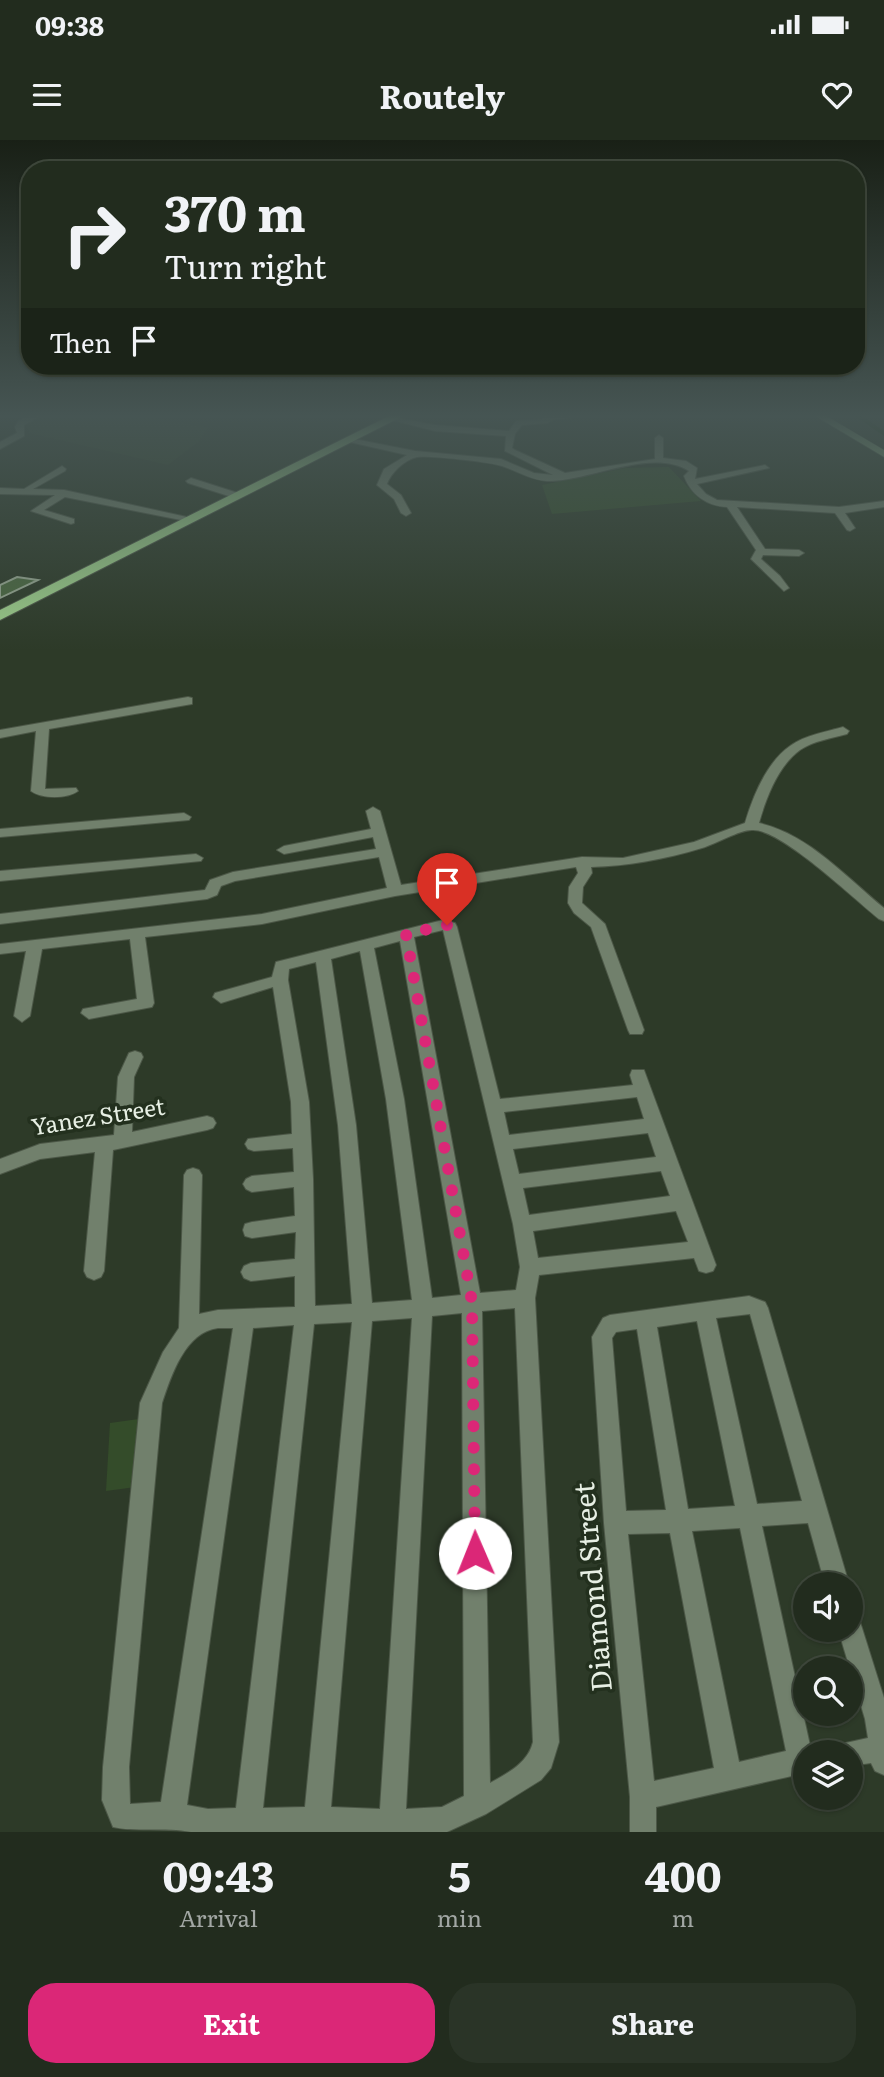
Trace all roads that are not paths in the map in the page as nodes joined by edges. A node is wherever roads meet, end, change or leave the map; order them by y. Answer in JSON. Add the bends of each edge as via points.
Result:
{"nodes":[{"id":1,"x":64,"y":493,"type":"joint"},
{"id":2,"x":228,"y":493,"type":"edge"},
{"id":3,"x":244,"y":493,"type":"edge"},
{"id":4,"x":393,"y":493,"type":"edge"},
{"id":5,"x":702,"y":493,"type":"edge"},
{"id":6,"x":238,"y":496,"type":"junction"},
{"id":7,"x":729,"y":503,"type":"junction"},
{"id":8,"x":884,"y":504,"type":"edge"},
{"id":9,"x":839,"y":511,"type":"junction"},
{"id":10,"x":406,"y":513,"type":"dead end"},
{"id":11,"x":191,"y":519,"type":"junction"},
{"id":12,"x":71,"y":521,"type":"dead end"},
{"id":13,"x":850,"y":528,"type":"dead end"},
{"id":14,"x":761,"y":552,"type":"junction"},
{"id":15,"x":799,"y":552,"type":"dead end"},
{"id":16,"x":784,"y":588,"type":"dead end"},
{"id":17,"x":0,"y":616,"type":"edge"},
{"id":18,"x":188,"y":701,"type":"dead end"},
{"id":19,"x":43,"y":727,"type":"junction"},
{"id":20,"x":843,"y":731,"type":"dead end"},
{"id":21,"x":0,"y":734,"type":"edge"},
{"id":22,"x":71,"y":791,"type":"dead end"},
{"id":23,"x":373,"y":811,"type":"dead end"},
{"id":24,"x":184,"y":817,"type":"dead end"},
{"id":25,"x":751,"y":825,"type":"junction"},
{"id":26,"x":378,"y":832,"type":"junction"},
{"id":27,"x":0,"y":833,"type":"edge"},
{"id":28,"x":284,"y":850,"type":"dead end"},
{"id":29,"x":384,"y":852,"type":"junction"},
{"id":30,"x":196,"y":858,"type":"dead end"},
{"id":31,"x":582,"y":862,"type":"junction"},
{"id":32,"x":0,"y":876,"type":"edge"},
{"id":33,"x":395,"y":891,"type":"junction"},
{"id":34,"x":51,"y":911,"type":"junction"},
{"id":35,"x":884,"y":916,"type":"edge"},
{"id":36,"x":0,"y":919,"type":"edge"},
{"id":37,"x":137,"y":934,"type":"junction"},
{"id":38,"x":406,"y":934,"type":"junction"},
{"id":39,"x":43,"y":944,"type":"junction"},
{"id":40,"x":366,"y":944,"type":"junction"},
{"id":41,"x":0,"y":949,"type":"edge"},
{"id":42,"x":323,"y":955,"type":"junction"},
{"id":43,"x":280,"y":980,"type":"junction"},
{"id":44,"x":221,"y":997,"type":"dead end"},
{"id":45,"x":89,"y":1013,"type":"dead end"},
{"id":46,"x":22,"y":1016,"type":"dead end"},
{"id":47,"x":636,"y":1030,"type":"dead end"},
{"id":48,"x":135,"y":1057,"type":"dead end"},
{"id":49,"x":495,"y":1106,"type":"junction"},
{"id":50,"x":206,"y":1123,"type":"dead end"},
{"id":51,"x":654,"y":1125,"type":"junction"},
{"id":52,"x":301,"y":1140,"type":"junction"},
{"id":53,"x":114,"y":1142,"type":"junction"},
{"id":54,"x":504,"y":1143,"type":"junction"},
{"id":55,"x":254,"y":1144,"type":"dead end"},
{"id":56,"x":667,"y":1163,"type":"junction"},
{"id":57,"x":0,"y":1167,"type":"edge"},
{"id":58,"x":193,"y":1175,"type":"dead end"},
{"id":59,"x":304,"y":1180,"type":"junction"},
{"id":60,"x":513,"y":1182,"type":"junction"},
{"id":61,"x":252,"y":1184,"type":"dead end"},
{"id":62,"x":682,"y":1202,"type":"junction"},
{"id":63,"x":306,"y":1223,"type":"junction"},
{"id":64,"x":522,"y":1224,"type":"junction"},
{"id":65,"x":252,"y":1230,"type":"dead end"},
{"id":66,"x":306,"y":1266,"type":"junction"},
{"id":67,"x":530,"y":1267,"type":"junction"},
{"id":68,"x":94,"y":1271,"type":"dead end"},
{"id":69,"x":251,"y":1272,"type":"dead end"},
{"id":70,"x":525,"y":1298,"type":"junction"},
{"id":71,"x":472,"y":1302,"type":"junction"},
{"id":72,"x":423,"y":1307,"type":"junction"},
{"id":73,"x":705,"y":1312,"type":"junction"},
{"id":74,"x":363,"y":1313,"type":"junction"},
{"id":75,"x":305,"y":1314,"type":"junction"},
{"id":76,"x":244,"y":1320,"type":"junction"},
{"id":77,"x":646,"y":1320,"type":"junction"},
{"id":78,"x":189,"y":1332,"type":"junction"},
{"id":79,"x":815,"y":1511,"type":"junction"},
{"id":80,"x":748,"y":1516,"type":"junction"},
{"id":81,"x":679,"y":1521,"type":"junction"},
{"id":82,"x":615,"y":1523,"type":"junction"},
{"id":83,"x":833,"y":1572,"type":"edge"},
{"id":84,"x":855,"y":1642,"type":"edge"},
{"id":85,"x":881,"y":1719,"type":"edge"},
{"id":86,"x":798,"y":1740,"type":"edge"},
{"id":87,"x":863,"y":1754,"type":"edge"},
{"id":88,"x":882,"y":1756,"type":"edge"},
{"id":89,"x":793,"y":1762,"type":"edge"},
{"id":90,"x":729,"y":1778,"type":"junction"},
{"id":91,"x":643,"y":1797,"type":"junction"},
{"id":92,"x":477,"y":1805,"type":"junction"},
{"id":93,"x":172,"y":1815,"type":"junction"},
{"id":94,"x":317,"y":1820,"type":"junction"},
{"id":95,"x":248,"y":1822,"type":"junction"},
{"id":96,"x":392,"y":1823,"type":"junction"},
{"id":97,"x":206,"y":1827,"type":"edge"},
{"id":98,"x":643,"y":1832,"type":"edge"}],
"edges":[{"from":1,"to":11,"type":"street"},
{"from":1,"to":12,"type":"street","via":[[36,511]]},
{"from":2,"to":6,"type":"street"},
{"from":3,"to":6,"type":"highway"},
{"from":4,"to":10,"type":"street"},
{"from":5,"to":7,"type":"street","via":[[712,503]]},
{"from":6,"to":11,"type":"highway"},
{"from":7,"to":9,"type":"street"},
{"from":7,"to":14,"type":"street"},
{"from":8,"to":9,"type":"street"},
{"from":9,"to":13,"type":"street"},
{"from":11,"to":17,"type":"highway"},
{"from":14,"to":15,"type":"street"},
{"from":14,"to":16,"type":"street","via":[[756,559],[775,573]]},
{"from":18,"to":19,"type":"street"},
{"from":19,"to":21,"type":"street"},
{"from":19,"to":22,"type":"street","via":[[38,791]]},
{"from":20,"to":25,"type":"street","via":[[789,754],[762,794]]},
{"from":23,"to":26,"type":"street"},
{"from":24,"to":27,"type":"street"},
{"from":25,"to":31,"type":"street","via":[[698,845],[632,860]]},
{"from":25,"to":35,"type":"street","via":[[774,830],[800,847]]},
{"from":26,"to":28,"type":"street"},
{"from":26,"to":29,"type":"street"},
{"from":29,"to":33,"type":"street"},
{"from":29,"to":34,"type":"street","via":[[233,877],[215,883],[207,894]]},
{"from":30,"to":32,"type":"street"},
{"from":31,"to":33,"type":"street"},
{"from":31,"to":47,"type":"street","via":[[585,873],[576,887],[575,903],[598,924]]},
{"from":33,"to":37,"type":"street","via":[[262,919]]},
{"from":34,"to":36,"type":"street"},
{"from":34,"to":39,"type":"street"},
{"from":37,"to":39,"type":"street"},
{"from":37,"to":45,"type":"street","via":[[146,1003]]},
{"from":38,"to":40,"type":"street"},
{"from":38,"to":49,"type":"street","via":[[443,925],[450,928]]},
{"from":38,"to":71,"type":"street"},
{"from":39,"to":41,"type":"street"},
{"from":39,"to":46,"type":"street"},
{"from":40,"to":42,"type":"street"},
{"from":40,"to":72,"type":"street","via":[[394,1099]]},
{"from":42,"to":43,"type":"street","via":[[281,966]]},
{"from":42,"to":74,"type":"street","via":[[347,1125]]},
{"from":43,"to":44,"type":"street"},
{"from":43,"to":52,"type":"street","via":[[300,1102]]},
{"from":48,"to":53,"type":"street","via":[[126,1077]]},
{"from":49,"to":51,"type":"street","via":[[640,1083]]},
{"from":49,"to":54,"type":"street"},
{"from":50,"to":53,"type":"street","name":"Yanez Street"},
{"from":51,"to":54,"type":"street"},
{"from":51,"to":56,"type":"street"},
{"from":52,"to":55,"type":"street"},
{"from":52,"to":59,"type":"street"},
{"from":53,"to":57,"type":"street","name":"Yanez Street","via":[[46,1148]]},
{"from":53,"to":68,"type":"street"},
{"from":54,"to":60,"type":"street"},
{"from":56,"to":60,"type":"street"},
{"from":56,"to":62,"type":"street"},
{"from":58,"to":78,"type":"street"},
{"from":59,"to":61,"type":"street"},
{"from":59,"to":63,"type":"street"},
{"from":60,"to":64,"type":"street"},
{"from":62,"to":64,"type":"street"},
{"from":62,"to":67,"type":"street","via":[[703,1257]]},
{"from":63,"to":65,"type":"street"},
{"from":63,"to":66,"type":"street"},
{"from":64,"to":67,"type":"street"},
{"from":66,"to":69,"type":"street"},
{"from":66,"to":75,"type":"street"},
{"from":67,"to":70,"type":"street"},
{"from":70,"to":71,"type":"street"},
{"from":70,"to":92,"type":"street","via":[[546,1742],[542,1759],[532,1771]]},
{"from":71,"to":72,"type":"street"},
{"from":71,"to":92,"type":"street"},
{"from":72,"to":74,"type":"street"},
{"from":72,"to":96,"type":"street"},
{"from":73,"to":77,"type":"street"},
{"from":73,"to":79,"type":"street","via":[[749,1305],[761,1311]]},
{"from":73,"to":80,"type":"street"},
{"from":74,"to":75,"type":"street"},
{"from":74,"to":94,"type":"street"},
{"from":75,"to":76,"type":"street"},
{"from":75,"to":95,"type":"street"},
{"from":76,"to":78,"type":"street","via":[[204,1321]]},
{"from":76,"to":93,"type":"street"},
{"from":77,"to":81,"type":"street"},
{"from":77,"to":82,"type":"street","name":"Diamond Street","via":[[610,1324],[602,1337]]},
{"from":78,"to":93,"type":"street","via":[[166,1366],[151,1404],[114,1794],[122,1818]]},
{"from":79,"to":80,"type":"street"},
{"from":79,"to":83,"type":"street"},
{"from":80,"to":81,"type":"street"},
{"from":80,"to":86,"type":"street"},
{"from":81,"to":82,"type":"street"},
{"from":81,"to":90,"type":"street"},
{"from":82,"to":91,"type":"street","name":"Diamond Street"},
{"from":84,"to":85,"type":"street"},
{"from":85,"to":88,"type":"street"},
{"from":87,"to":88,"type":"street"},
{"from":89,"to":90,"type":"street"},
{"from":90,"to":91,"type":"street"},
{"from":91,"to":98,"type":"street","name":"Diamond Street"},
{"from":92,"to":96,"type":"street","via":[[444,1820]]},
{"from":93,"to":97,"type":"street"},
{"from":94,"to":95,"type":"street"},
{"from":94,"to":96,"type":"street"},
{"from":95,"to":97,"type":"street"}]}
